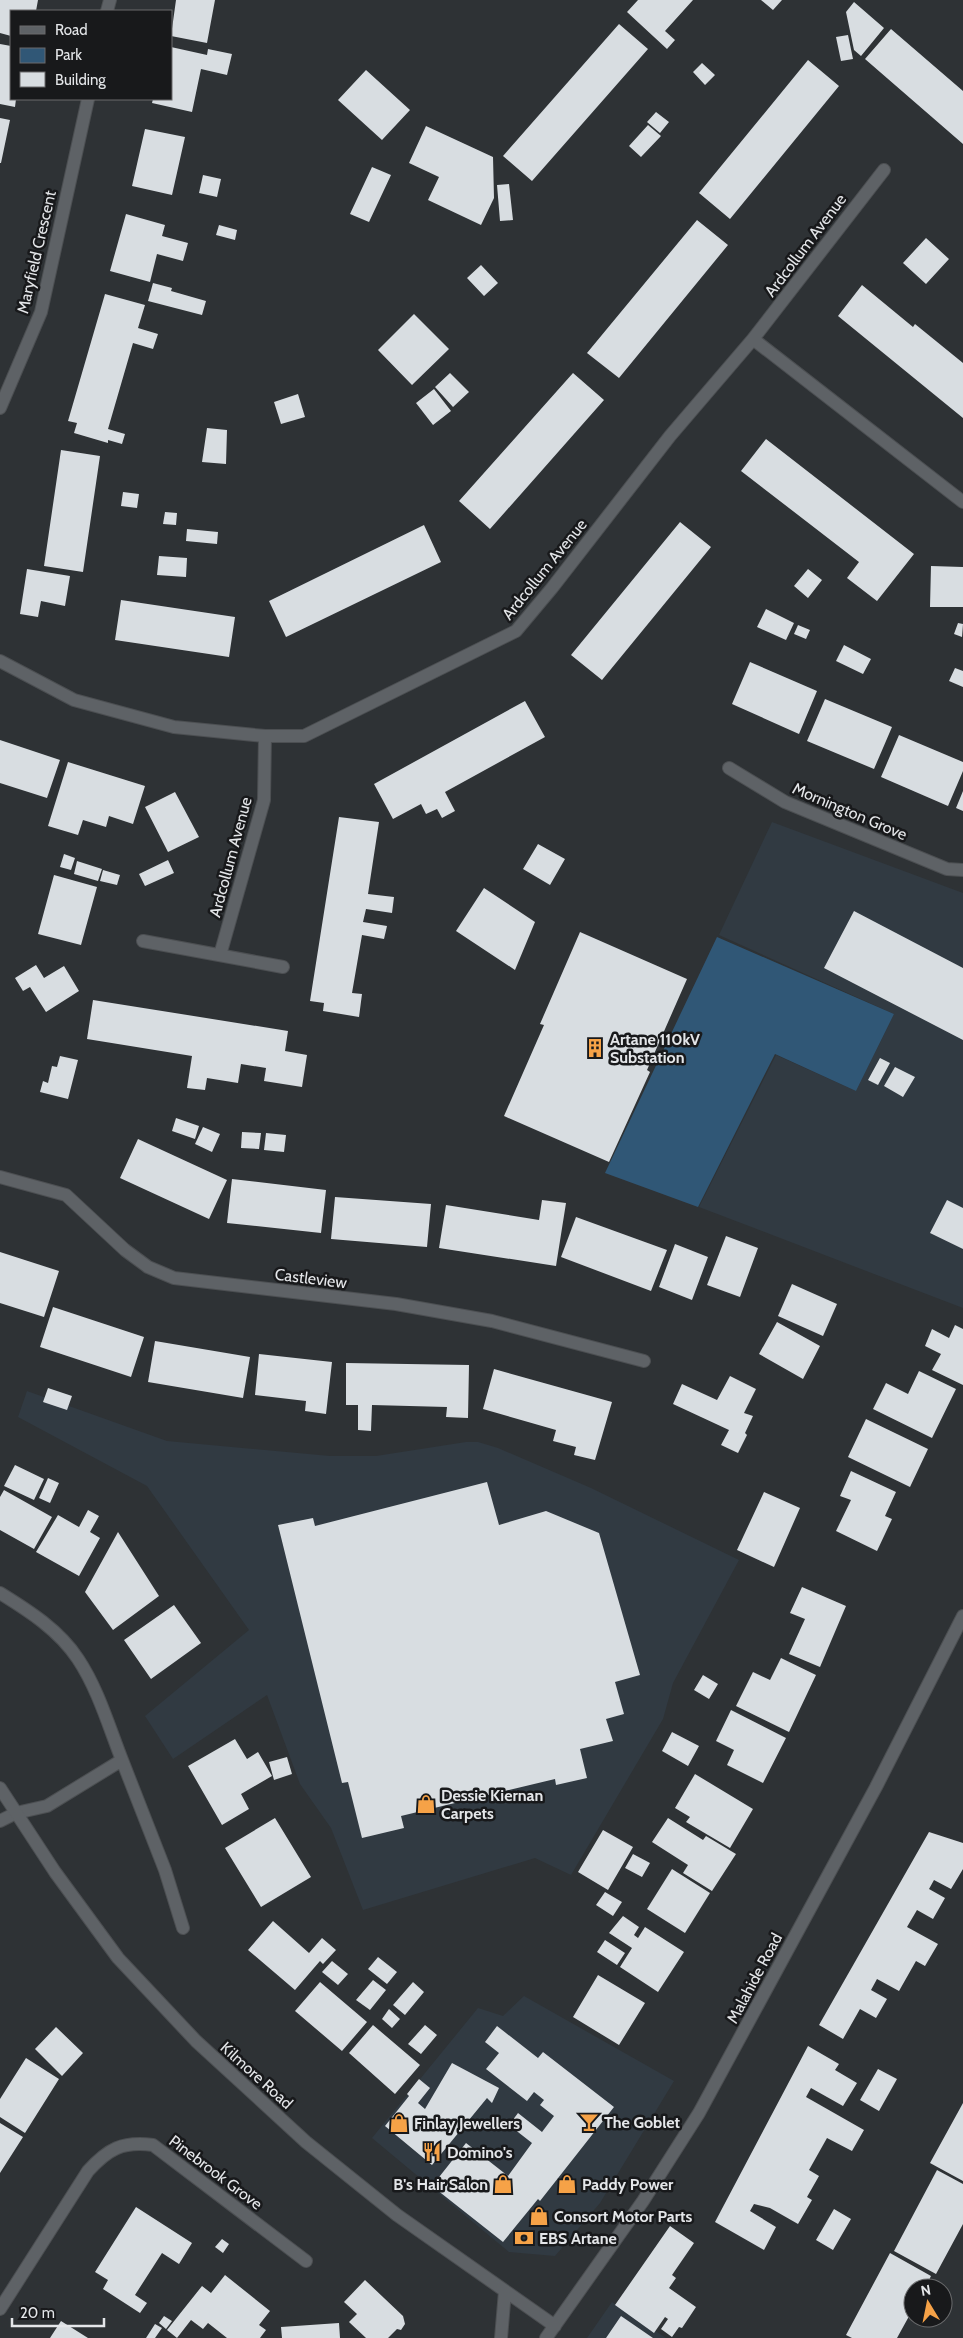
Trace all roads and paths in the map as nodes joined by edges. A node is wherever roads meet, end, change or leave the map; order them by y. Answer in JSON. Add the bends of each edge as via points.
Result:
{"nodes":[{"id":1,"x":88,"y":100,"type":"edge"},
{"id":2,"x":884,"y":170,"type":"dead end"},
{"id":3,"x":753,"y":339,"type":"junction"},
{"id":4,"x":0,"y":408,"type":"edge"},
{"id":5,"x":963,"y":502,"type":"edge"},
{"id":6,"x":0,"y":661,"type":"edge"},
{"id":7,"x":266,"y":736,"type":"junction"},
{"id":8,"x":729,"y":768,"type":"dead end"},
{"id":9,"x":963,"y":870,"type":"edge"},
{"id":10,"x":143,"y":941,"type":"dead end"},
{"id":11,"x":220,"y":955,"type":"junction"},
{"id":12,"x":283,"y":968,"type":"dead end"},
{"id":13,"x":0,"y":1177,"type":"edge"},
{"id":14,"x":644,"y":1361,"type":"dead end"},
{"id":15,"x":0,"y":1593,"type":"edge"},
{"id":16,"x":963,"y":1616,"type":"edge"},
{"id":17,"x":122,"y":1760,"type":"junction"},
{"id":18,"x":0,"y":1788,"type":"edge"},
{"id":19,"x":16,"y":1813,"type":"junction"},
{"id":20,"x":0,"y":1821,"type":"edge"},
{"id":21,"x":183,"y":1928,"type":"dead end"},
{"id":22,"x":306,"y":2261,"type":"dead end"},
{"id":23,"x":505,"y":2291,"type":"junction"},
{"id":24,"x":0,"y":2309,"type":"edge"},
{"id":25,"x":554,"y":2326,"type":"junction"},
{"id":26,"x":501,"y":2338,"type":"edge"},
{"id":27,"x":546,"y":2338,"type":"edge"}],
"edges":[{"from":1,"to":4,"type":"street","name":"Maryfield Crescent","via":[[41,312]]},
{"from":2,"to":3,"type":"street","name":"Ardcollum Avenue"},
{"from":3,"to":5,"type":"street"},
{"from":3,"to":7,"type":"street","name":"Ardcollum Avenue","via":[[670,436],[516,631],[304,736]]},
{"from":6,"to":7,"type":"street","name":"Ardcollum Avenue","via":[[74,700],[174,727]]},
{"from":7,"to":11,"type":"street","name":"Ardcollum Avenue","via":[[264,800]]},
{"from":8,"to":9,"type":"street","name":"Mornington Grove","via":[[785,802],[947,869]]},
{"from":10,"to":11,"type":"street"},
{"from":11,"to":12,"type":"street"},
{"from":13,"to":14,"type":"street","name":"Castleview","via":[[66,1195],[125,1250],[148,1267],[174,1278],[396,1304],[492,1320]]},
{"from":15,"to":17,"type":"street","via":[[33,1613],[78,1658]]},
{"from":16,"to":25,"type":"street","name":"Malahide Road","via":[[876,1787],[698,2113],[644,2201]]},
{"from":17,"to":19,"type":"street","via":[[47,1806]]},
{"from":17,"to":21,"type":"street","via":[[165,1870]]},
{"from":18,"to":19,"type":"street","name":"Kilmore Road"},
{"from":19,"to":20,"type":"street"},
{"from":19,"to":23,"type":"street","name":"Kilmore Road","via":[[118,1958],[196,2042],[306,2142],[397,2215]]},
{"from":22,"to":24,"type":"street","name":"Pinebrook Grove","via":[[153,2145],[124,2144],[103,2155],[88,2171]]},
{"from":23,"to":25,"type":"street","name":"Kilmore Road"},
{"from":23,"to":26,"type":"street"},
{"from":25,"to":27,"type":"street","name":"Malahide Road"}]}
